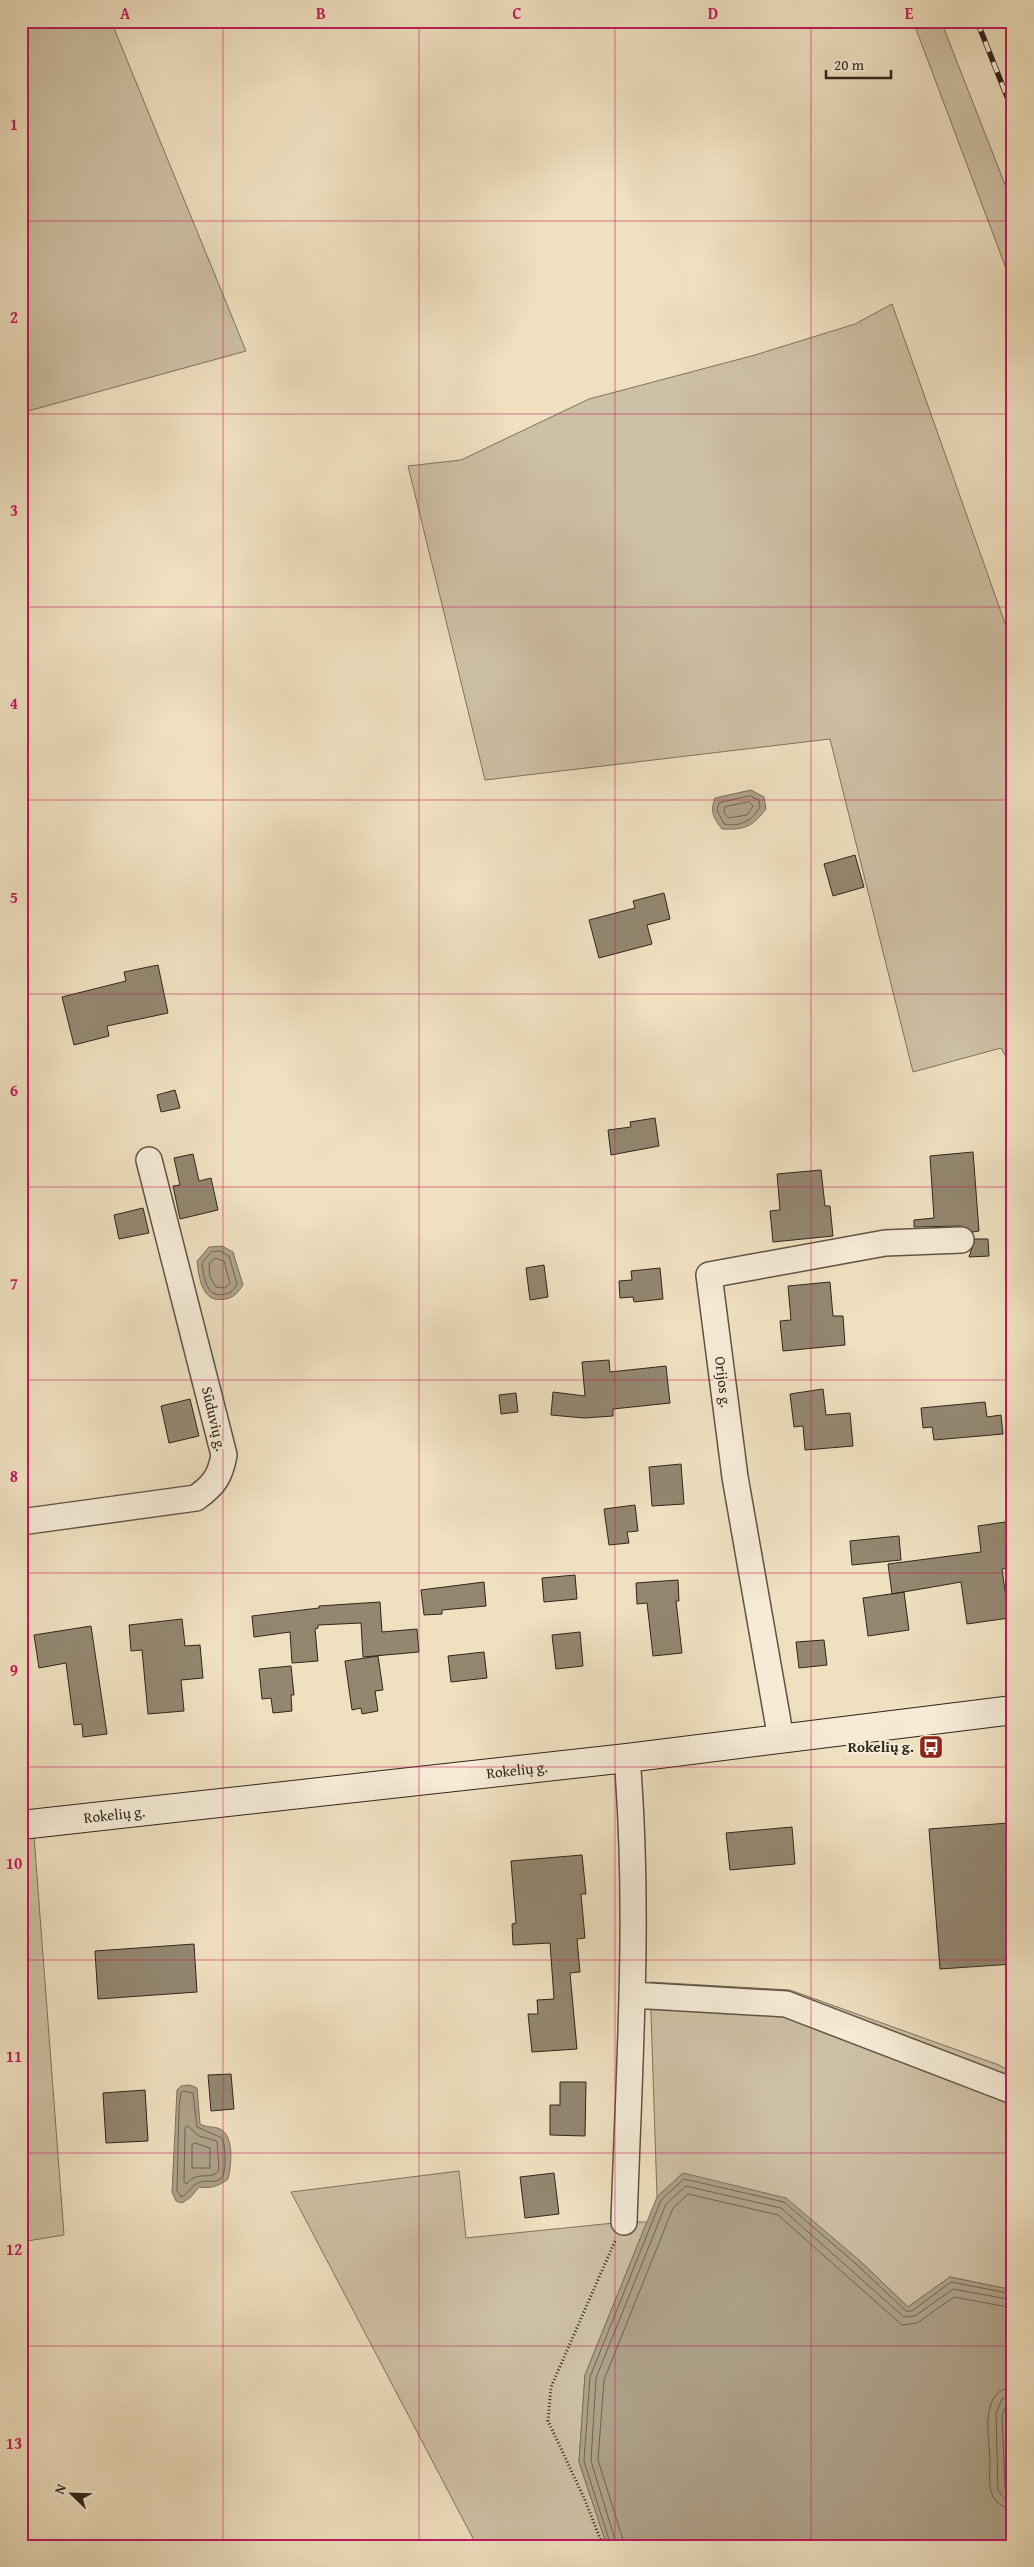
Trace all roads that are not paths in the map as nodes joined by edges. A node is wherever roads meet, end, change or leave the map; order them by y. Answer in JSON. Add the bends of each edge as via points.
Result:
{"nodes":[{"id":1,"x":149,"y":1160,"type":"dead end"},
{"id":2,"x":961,"y":1240,"type":"dead end"},
{"id":3,"x":21,"y":1522,"type":"edge"},
{"id":4,"x":1013,"y":1710,"type":"edge"},
{"id":5,"x":781,"y":1739,"type":"junction"},
{"id":6,"x":627,"y":1758,"type":"junction"},
{"id":7,"x":21,"y":1825,"type":"edge"},
{"id":8,"x":632,"y":1995,"type":"junction"},
{"id":9,"x":1013,"y":2091,"type":"edge"},
{"id":10,"x":624,"y":2222,"type":"road end"}],
"edges":[{"from":1,"to":3,"type":"street","name":"Sūduvių g.","via":[[224,1455],[221,1474],[196,1498]]},
{"from":2,"to":5,"type":"street","name":"Orijos g.","via":[[885,1244],[709,1275],[735,1477]]},
{"from":4,"to":5,"type":"main road","name":"Rokelių g."},
{"from":5,"to":6,"type":"main road","name":"Rokelių g."},
{"from":6,"to":7,"type":"main road","name":"Rokelių g."},
{"from":6,"to":8,"type":"street","via":[[632,1813]]},
{"from":8,"to":9,"type":"street","via":[[786,2004]]},
{"from":8,"to":10,"type":"street"}]}
